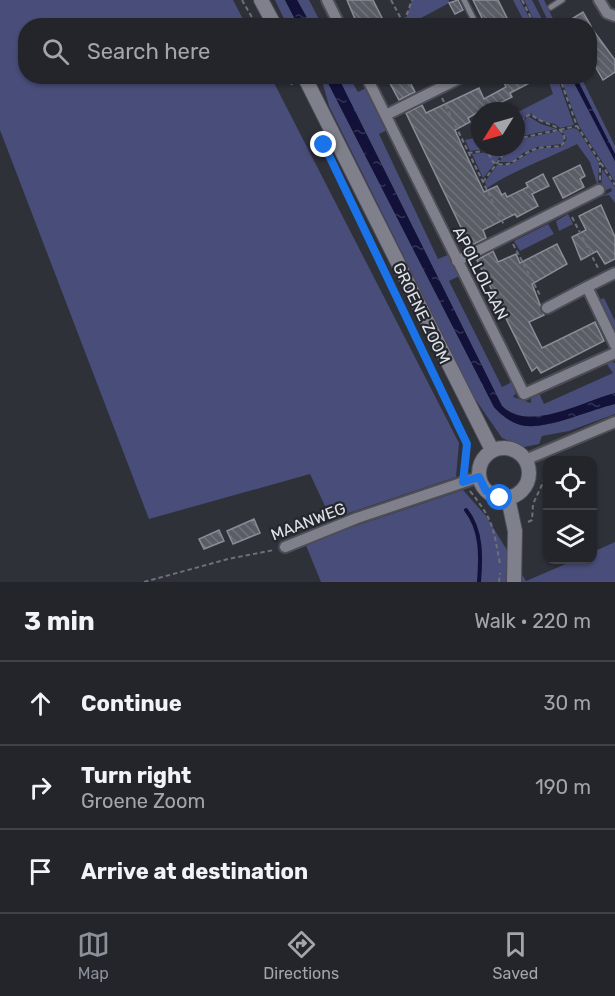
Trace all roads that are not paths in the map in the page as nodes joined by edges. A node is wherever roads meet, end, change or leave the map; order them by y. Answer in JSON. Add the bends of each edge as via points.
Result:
{"nodes":[{"id":1,"x":261,"y":0,"type":"edge"},
{"id":2,"x":327,"y":0,"type":"edge"},
{"id":3,"x":464,"y":0,"type":"edge"},
{"id":4,"x":562,"y":0,"type":"edge"},
{"id":5,"x":599,"y":0,"type":"edge"},
{"id":6,"x":551,"y":7,"type":"dead end"},
{"id":7,"x":615,"y":16,"type":"edge"},
{"id":8,"x":271,"y":18,"type":"edge"},
{"id":9,"x":336,"y":18,"type":"edge"},
{"id":10,"x":473,"y":18,"type":"edge"},
{"id":11,"x":308,"y":84,"type":"edge"},
{"id":12,"x":370,"y":84,"type":"edge"},
{"id":13,"x":447,"y":84,"type":"edge"},
{"id":14,"x":386,"y":115,"type":"junction"},
{"id":15,"x":600,"y":190,"type":"road end"},
{"id":16,"x":457,"y":261,"type":"junction"},
{"id":17,"x":615,"y":273,"type":"edge"},
{"id":18,"x":587,"y":287,"type":"junction"},
{"id":19,"x":547,"y":308,"type":"road end"},
{"id":20,"x":615,"y":345,"type":"edge"},
{"id":21,"x":615,"y":353,"type":"edge"},
{"id":22,"x":615,"y":422,"type":"edge"},
{"id":23,"x":492,"y":450,"type":"junction"},
{"id":24,"x":525,"y":460,"type":"junction"},
{"id":25,"x":479,"y":477,"type":"junction"},
{"id":26,"x":508,"y":498,"type":"junction"},
{"id":27,"x":285,"y":547,"type":"road end"},
{"id":28,"x":514,"y":582,"type":"edge"}],
"edges":[{"from":1,"to":8,"type":"main road"},
{"from":2,"to":9,"type":"street"},
{"from":3,"to":10,"type":"lane"},
{"from":4,"to":6,"type":"lane"},
{"from":5,"to":7,"type":"street","via":[[607,13]]},
{"from":11,"to":23,"type":"main road","name":"GROENE ZOOM"},
{"from":12,"to":14,"type":"street","name":"APOLLOLAAN"},
{"from":13,"to":14,"type":"street"},
{"from":14,"to":16,"type":"street","name":"APOLLOLAAN"},
{"from":15,"to":16,"type":"street"},
{"from":16,"to":21,"type":"street","name":"APOLLOLAAN","via":[[524,394]]},
{"from":17,"to":18,"type":"street"},
{"from":18,"to":19,"type":"street"},
{"from":18,"to":20,"type":"street"},
{"from":22,"to":24,"type":"street"},
{"from":23,"to":24,"type":"main road","via":[[509,448]]},
{"from":23,"to":25,"type":"main road","via":[[482,461]]},
{"from":24,"to":26,"type":"main road","via":[[529,471],[527,484]]},
{"from":25,"to":26,"type":"main road","via":[[489,494]]},
{"from":25,"to":27,"type":"street","name":"MAANWEG"},
{"from":26,"to":28,"type":"main road","via":[[514,525]]}]}
